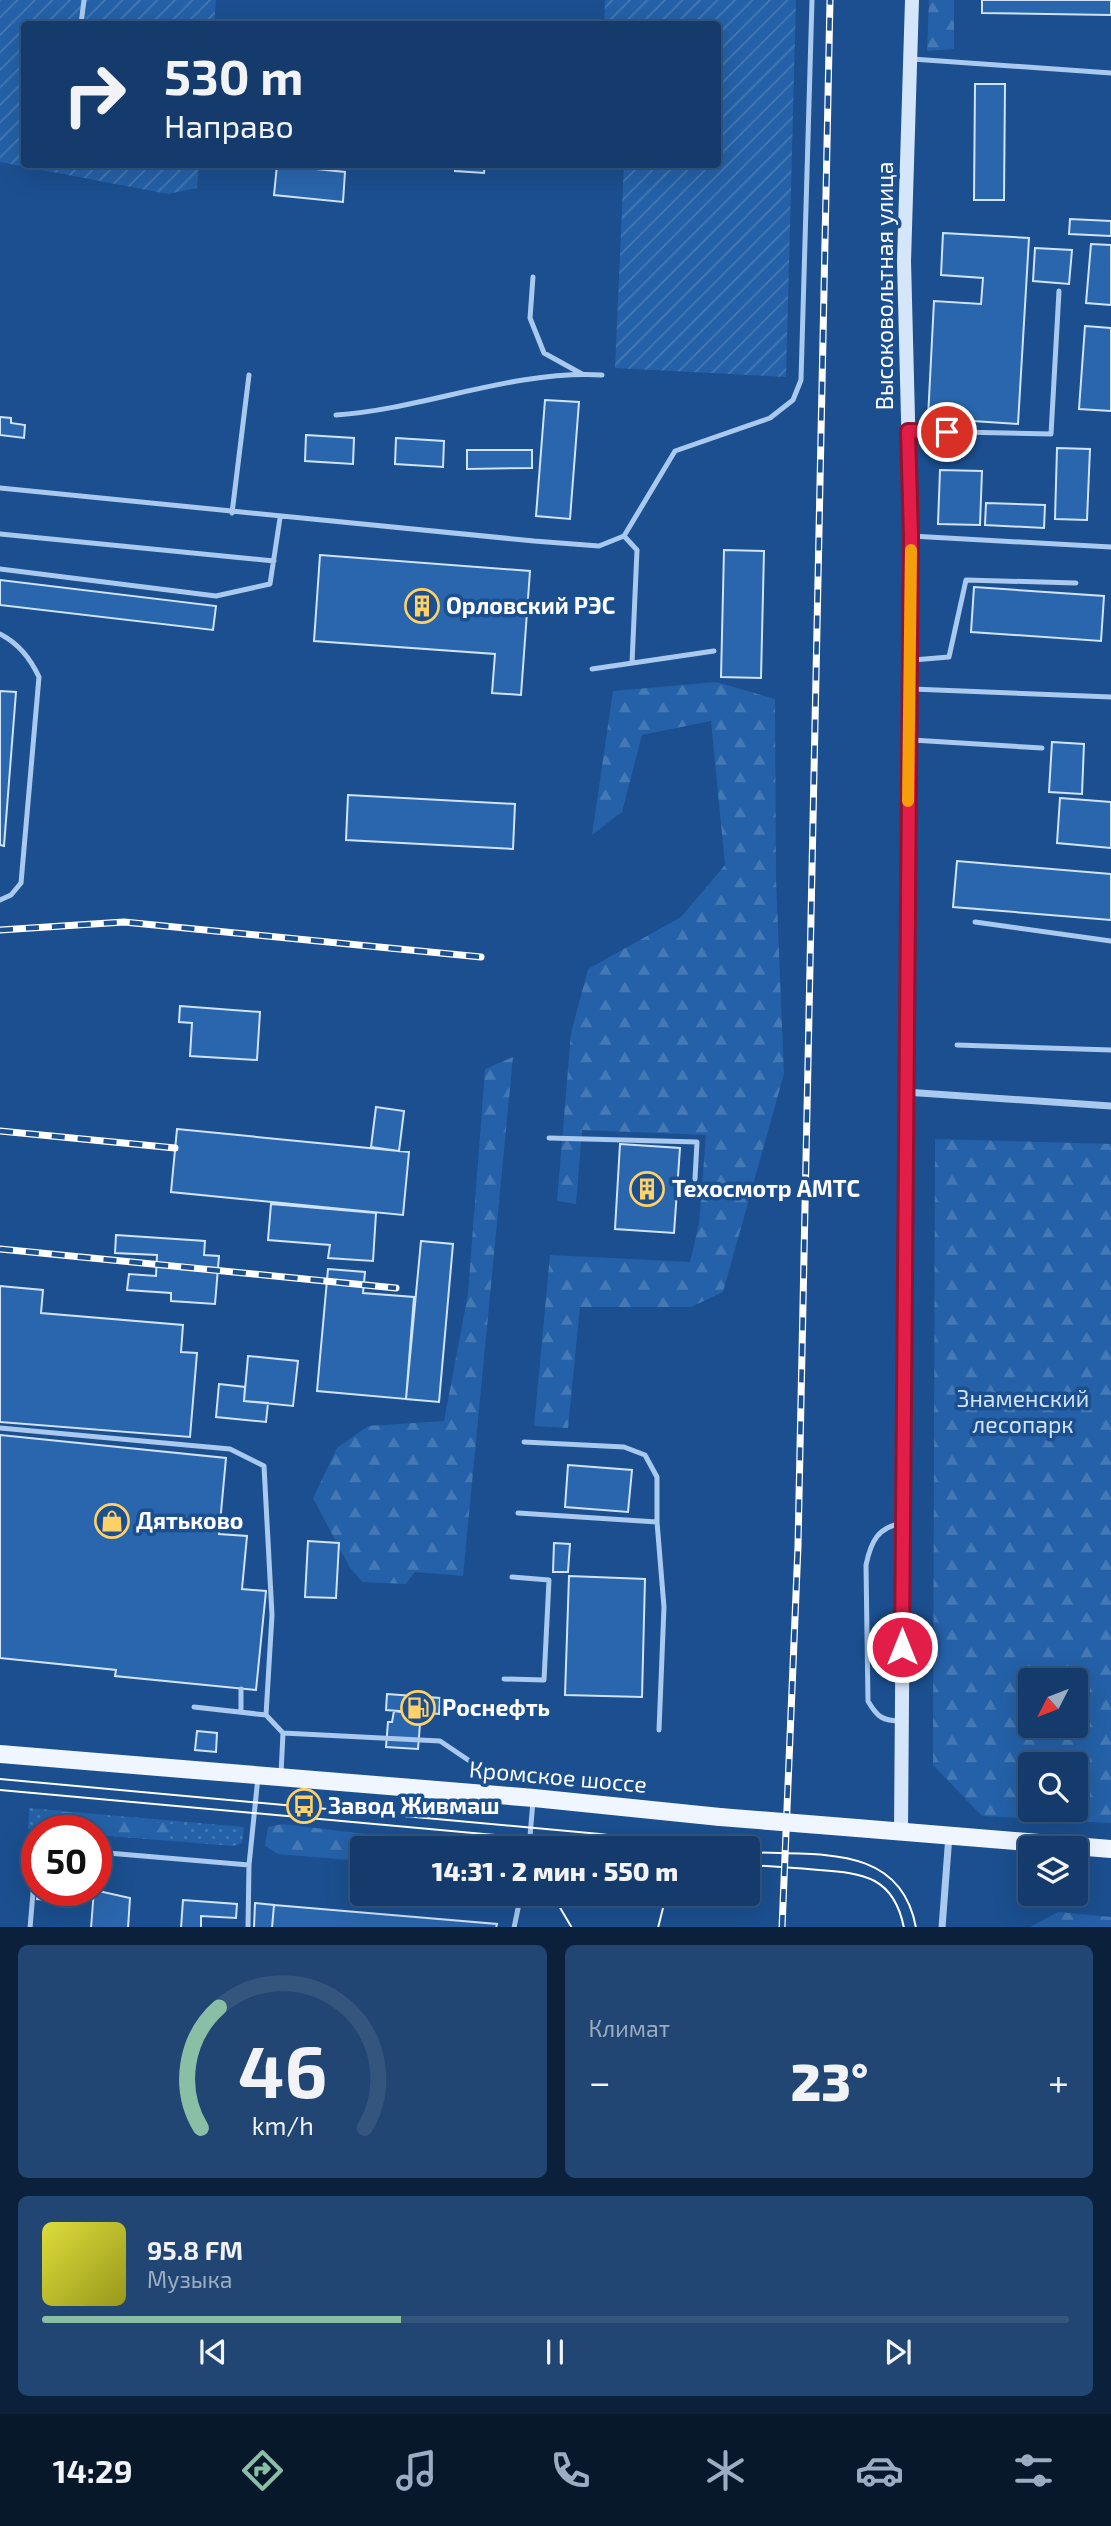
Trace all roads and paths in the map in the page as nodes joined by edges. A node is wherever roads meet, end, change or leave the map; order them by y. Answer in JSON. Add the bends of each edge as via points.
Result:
{"nodes":[{"id":1,"x":84,"y":0,"type":"edge"},
{"id":2,"x":812,"y":0,"type":"edge"},
{"id":3,"x":912,"y":0,"type":"edge"},
{"id":4,"x":81,"y":21,"type":"edge"},
{"id":5,"x":909,"y":59,"type":"junction"},
{"id":6,"x":1111,"y":73,"type":"edge"},
{"id":7,"x":533,"y":277,"type":"dead end"},
{"id":8,"x":1059,"y":291,"type":"dead end"},
{"id":9,"x":582,"y":374,"type":"junction"},
{"id":10,"x":249,"y":375,"type":"dead end"},
{"id":11,"x":601,"y":375,"type":"dead end"},
{"id":12,"x":336,"y":415,"type":"dead end"},
{"id":13,"x":908,"y":431,"type":"junction"},
{"id":14,"x":0,"y":488,"type":"edge"},
{"id":15,"x":232,"y":513,"type":"junction"},
{"id":16,"x":281,"y":518,"type":"junction"},
{"id":17,"x":0,"y":534,"type":"edge"},
{"id":18,"x":624,"y":536,"type":"junction"},
{"id":19,"x":911,"y":536,"type":"junction"},
{"id":20,"x":1111,"y":547,"type":"edge"},
{"id":21,"x":274,"y":562,"type":"junction"},
{"id":22,"x":0,"y":569,"type":"edge"},
{"id":23,"x":1076,"y":583,"type":"dead end"},
{"id":24,"x":0,"y":634,"type":"edge"},
{"id":25,"x":714,"y":651,"type":"dead end"},
{"id":26,"x":909,"y":660,"type":"junction"},
{"id":27,"x":632,"y":663,"type":"junction"},
{"id":28,"x":593,"y":669,"type":"dead end"},
{"id":29,"x":909,"y":689,"type":"junction"},
{"id":30,"x":1111,"y":697,"type":"edge"},
{"id":31,"x":908,"y":740,"type":"junction"},
{"id":32,"x":1042,"y":748,"type":"dead end"},
{"id":33,"x":0,"y":900,"type":"edge"},
{"id":34,"x":975,"y":922,"type":"dead end"},
{"id":35,"x":1111,"y":941,"type":"edge"},
{"id":36,"x":957,"y":1045,"type":"dead end"},
{"id":37,"x":1111,"y":1049,"type":"edge"},
{"id":38,"x":905,"y":1092,"type":"junction"},
{"id":39,"x":1111,"y":1105,"type":"edge"},
{"id":40,"x":549,"y":1138,"type":"dead end"},
{"id":41,"x":695,"y":1180,"type":"dead end"},
{"id":42,"x":0,"y":1428,"type":"edge"},
{"id":43,"x":524,"y":1442,"type":"dead end"},
{"id":44,"x":518,"y":1513,"type":"dead end"},
{"id":45,"x":657,"y":1522,"type":"junction"},
{"id":46,"x":903,"y":1522,"type":"junction"},
{"id":47,"x":512,"y":1577,"type":"dead end"},
{"id":48,"x":504,"y":1679,"type":"dead end"},
{"id":49,"x":241,"y":1689,"type":"dead end"},
{"id":50,"x":194,"y":1707,"type":"dead end"},
{"id":51,"x":241,"y":1711,"type":"junction"},
{"id":52,"x":266,"y":1715,"type":"junction"},
{"id":53,"x":902,"y":1721,"type":"junction"},
{"id":54,"x":659,"y":1730,"type":"dead end"},
{"id":55,"x":283,"y":1732,"type":"junction"},
{"id":56,"x":0,"y":1754,"type":"edge"},
{"id":57,"x":258,"y":1776,"type":"junction"},
{"id":58,"x":281,"y":1777,"type":"junction"},
{"id":59,"x":495,"y":1778,"type":"dead end"},
{"id":60,"x":534,"y":1798,"type":"junction"},
{"id":61,"x":901,"y":1831,"type":"junction"},
{"id":62,"x":949,"y":1834,"type":"junction"},
{"id":63,"x":530,"y":1836,"type":"edge"},
{"id":64,"x":1111,"y":1849,"type":"edge"},
{"id":65,"x":112,"y":1853,"type":"edge"},
{"id":66,"x":249,"y":1865,"type":"junction"},
{"id":67,"x":32,"y":1906,"type":"edge"},
{"id":68,"x":518,"y":1906,"type":"edge"},
{"id":69,"x":30,"y":1927,"type":"edge"},
{"id":70,"x":247,"y":1927,"type":"edge"},
{"id":71,"x":514,"y":1927,"type":"edge"},
{"id":72,"x":942,"y":1927,"type":"edge"}],
"edges":[{"from":1,"to":4,"type":"lane"},
{"from":2,"to":18,"type":"lane","via":[[801,380],[793,400],[770,418],[675,451]]},
{"from":3,"to":5,"type":"main road","name":"Высоковольтная улица"},
{"from":5,"to":6,"type":"lane"},
{"from":5,"to":13,"type":"main road","name":"Высоковольтная улица","via":[[904,261]]},
{"from":7,"to":9,"type":"lane","via":[[530,318],[544,354]]},
{"from":8,"to":13,"type":"lane","via":[[1051,434]]},
{"from":9,"to":11,"type":"lane"},
{"from":9,"to":12,"type":"lane","via":[[473,388]]},
{"from":10,"to":15,"type":"lane"},
{"from":13,"to":19,"type":"main road","name":"Высоковольтная улица"},
{"from":14,"to":15,"type":"lane"},
{"from":15,"to":16,"type":"lane"},
{"from":16,"to":18,"type":"lane","via":[[599,546]]},
{"from":16,"to":21,"type":"lane"},
{"from":17,"to":21,"type":"lane"},
{"from":18,"to":27,"type":"lane","via":[[636,550]]},
{"from":19,"to":20,"type":"lane"},
{"from":19,"to":26,"type":"main road","name":"Высоковольтная улица"},
{"from":21,"to":22,"type":"lane","via":[[270,584],[216,596]]},
{"from":23,"to":26,"type":"lane","via":[[966,580],[948,657]]},
{"from":24,"to":33,"type":"lane","via":[[30,659],[38,677],[21,883],[12,895]]},
{"from":25,"to":27,"type":"lane"},
{"from":26,"to":29,"type":"main road","name":"Высоковольтная улица"},
{"from":27,"to":28,"type":"lane"},
{"from":29,"to":30,"type":"lane"},
{"from":29,"to":31,"type":"main road","name":"Высоковольтная улица"},
{"from":31,"to":32,"type":"lane"},
{"from":31,"to":38,"type":"main road","name":"Высоковольтная улица"},
{"from":34,"to":35,"type":"lane"},
{"from":36,"to":37,"type":"lane"},
{"from":38,"to":39,"type":"street"},
{"from":38,"to":46,"type":"main road","name":"Высоковольтная улица"},
{"from":40,"to":41,"type":"lane","via":[[697,1142]]},
{"from":42,"to":52,"type":"lane","via":[[230,1449],[264,1466],[272,1615]]},
{"from":43,"to":45,"type":"lane","via":[[624,1447],[645,1455],[657,1477]]},
{"from":44,"to":45,"type":"lane"},
{"from":45,"to":54,"type":"lane","via":[[664,1607]]},
{"from":46,"to":53,"type":"main road","name":"Высоковольтная улица"},
{"from":46,"to":53,"type":"lane","via":[[886,1526],[871,1543],[866,1565],[868,1702],[876,1716]]},
{"from":47,"to":48,"type":"lane","via":[[550,1580],[544,1680]]},
{"from":49,"to":51,"type":"lane"},
{"from":50,"to":51,"type":"lane"},
{"from":51,"to":52,"type":"lane"},
{"from":52,"to":55,"type":"lane"},
{"from":53,"to":61,"type":"main road","name":"Высоковольтная улица"},
{"from":55,"to":58,"type":"lane"},
{"from":55,"to":59,"type":"lane","via":[[440,1741]]},
{"from":56,"to":57,"type":"main road","name":"Кромское шоссе"},
{"from":57,"to":58,"type":"main road","name":"Кромское шоссе"},
{"from":57,"to":66,"type":"lane"},
{"from":58,"to":60,"type":"main road","name":"Кромское шоссе"},
{"from":60,"to":61,"type":"main road","name":"Кромское шоссе","bridge":true},
{"from":60,"to":63,"type":"lane"},
{"from":61,"to":62,"type":"main road","name":"Кромское шоссе"},
{"from":62,"to":64,"type":"main road","name":"Кромское шоссе"},
{"from":62,"to":72,"type":"street"},
{"from":65,"to":66,"type":"lane"},
{"from":66,"to":70,"type":"lane"},
{"from":67,"to":69,"type":"lane"},
{"from":68,"to":71,"type":"lane"}]}
